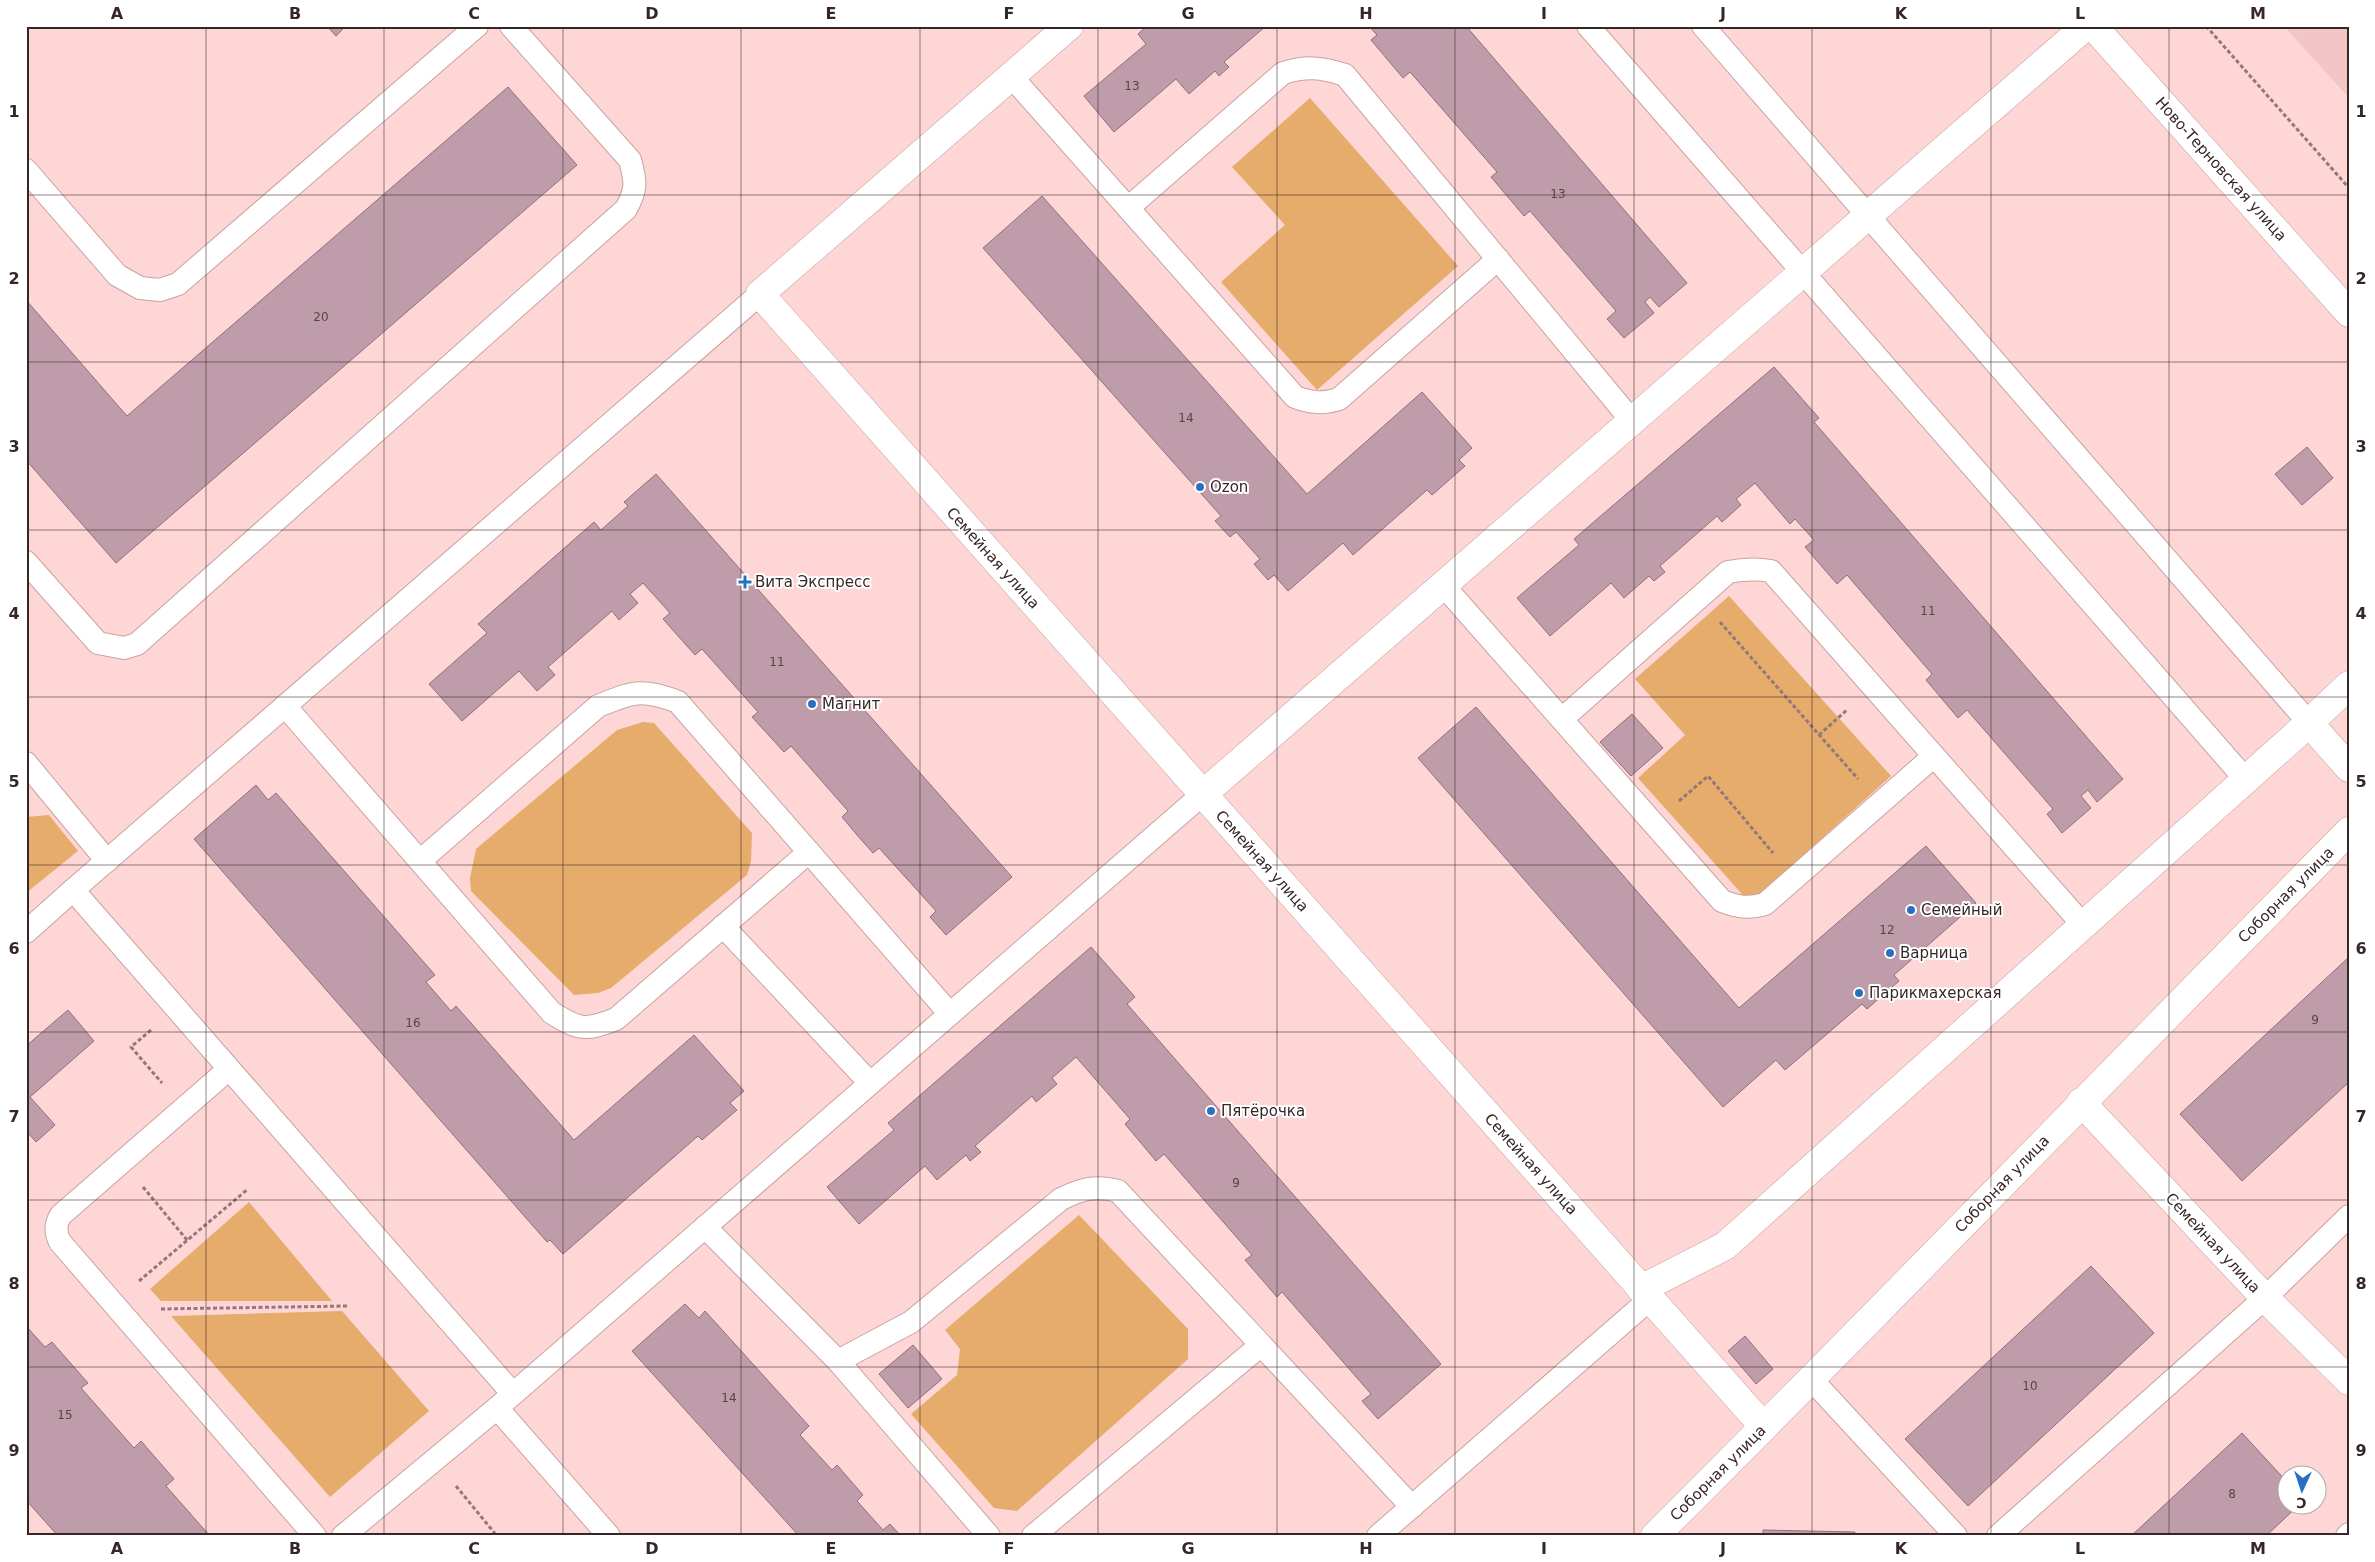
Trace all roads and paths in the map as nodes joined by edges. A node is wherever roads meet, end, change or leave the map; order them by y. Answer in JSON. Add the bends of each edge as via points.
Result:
{"nodes":[{"id":1,"x":477,"y":26,"type":"edge"},
{"id":2,"x":511,"y":26,"type":"edge"},
{"id":3,"x":1069,"y":26,"type":"edge"},
{"id":4,"x":1588,"y":26,"type":"edge"},
{"id":5,"x":1703,"y":26,"type":"edge"},
{"id":6,"x":2086,"y":26,"type":"edge"},
{"id":7,"x":2093,"y":26,"type":"edge"},
{"id":8,"x":2206,"y":26,"type":"edge"},
{"id":9,"x":1011,"y":76,"type":"junction"},
{"id":10,"x":26,"y":170,"type":"edge"},
{"id":11,"x":2349,"y":188,"type":"edge"},
{"id":12,"x":1128,"y":208,"type":"junction"},
{"id":13,"x":1868,"y":216,"type":"junction"},
{"id":14,"x":1498,"y":259,"type":"junction"},
{"id":15,"x":1803,"y":272,"type":"junction"},
{"id":16,"x":760,"y":294,"type":"junction"},
{"id":17,"x":2349,"y":313,"type":"edge"},
{"id":18,"x":1632,"y":421,"type":"junction"},
{"id":19,"x":26,"y":562,"type":"edge"},
{"id":20,"x":1443,"y":585,"type":"junction"},
{"id":21,"x":1700,"y":598,"type":"junction"},
{"id":22,"x":2349,"y":684,"type":"edge"},
{"id":23,"x":1873,"y":688,"type":"junction"},
{"id":24,"x":285,"y":706,"type":"junction"},
{"id":25,"x":1562,"y":719,"type":"junction"},
{"id":26,"x":2309,"y":723,"type":"junction"},
{"id":27,"x":1819,"y":735,"type":"junction"},
{"id":28,"x":1934,"y":756,"type":"junction"},
{"id":29,"x":26,"y":762,"type":"edge"},
{"id":30,"x":2349,"y":768,"type":"edge"},
{"id":31,"x":2247,"y":781,"type":"junction"},
{"id":32,"x":1203,"y":794,"type":"junction"},
{"id":33,"x":1880,"y":804,"type":"junction"},
{"id":34,"x":1652,"y":822,"type":"junction"},
{"id":35,"x":2349,"y":831,"type":"edge"},
{"id":36,"x":809,"y":852,"type":"junction"},
{"id":37,"x":108,"y":860,"type":"junction"},
{"id":38,"x":420,"y":861,"type":"junction"},
{"id":39,"x":1794,"y":878,"type":"junction"},
{"id":40,"x":73,"y":890,"type":"junction"},
{"id":41,"x":723,"y":926,"type":"junction"},
{"id":42,"x":2084,"y":926,"type":"junction"},
{"id":43,"x":26,"y":932,"type":"edge"},
{"id":44,"x":177,"y":1009,"type":"junction"},
{"id":45,"x":950,"y":1014,"type":"junction"},
{"id":46,"x":229,"y":1069,"type":"junction"},
{"id":47,"x":870,"y":1083,"type":"junction"},
{"id":48,"x":2081,"y":1102,"type":"junction"},
{"id":49,"x":183,"y":1109,"type":"junction"},
{"id":50,"x":122,"y":1162,"type":"junction"},
{"id":51,"x":248,"y":1189,"type":"dead end"},
{"id":52,"x":2349,"y":1216,"type":"edge"},
{"id":53,"x":705,"y":1226,"type":"junction"},
{"id":54,"x":187,"y":1240,"type":"junction"},
{"id":55,"x":135,"y":1285,"type":"dead end"},
{"id":56,"x":1646,"y":1294,"type":"junction"},
{"id":57,"x":2265,"y":1298,"type":"junction"},
{"id":58,"x":348,"y":1306,"type":"dead end"},
{"id":59,"x":155,"y":1309,"type":"dead end"},
{"id":60,"x":1261,"y":1345,"type":"junction"},
{"id":61,"x":838,"y":1361,"type":"junction"},
{"id":62,"x":1812,"y":1380,"type":"junction"},
{"id":63,"x":2349,"y":1381,"type":"edge"},
{"id":64,"x":505,"y":1401,"type":"junction"},
{"id":65,"x":1764,"y":1427,"type":"junction"},
{"id":66,"x":1412,"y":1507,"type":"junction"},
{"id":67,"x":315,"y":1536,"type":"edge"},
{"id":68,"x":342,"y":1536,"type":"edge"},
{"id":69,"x":609,"y":1536,"type":"edge"},
{"id":70,"x":989,"y":1536,"type":"edge"},
{"id":71,"x":1033,"y":1536,"type":"edge"},
{"id":72,"x":1378,"y":1536,"type":"edge"},
{"id":73,"x":1655,"y":1536,"type":"edge"},
{"id":74,"x":1956,"y":1536,"type":"edge"},
{"id":75,"x":1998,"y":1536,"type":"edge"}],
"edges":[{"from":1,"to":10,"type":"lane","via":[[178,284],[160,290],[140,288],[117,275]]},
{"from":2,"to":19,"type":"lane","via":[[630,160],[636,180],[634,195],[626,209],[137,644],[124,648],[98,643]]},
{"from":3,"to":9,"type":"street"},
{"from":4,"to":15,"type":"lane"},
{"from":5,"to":13,"type":"lane"},
{"from":6,"to":13,"type":"street"},
{"from":7,"to":17,"type":"street","name":"Ново-Терновская улица"},
{"from":8,"to":11,"type":"path"},
{"from":9,"to":12,"type":"lane"},
{"from":9,"to":16,"type":"street"},
{"from":12,"to":14,"type":"lane","via":[[1283,73],[1303,67],[1328,70],[1345,74]]},
{"from":12,"to":14,"type":"lane","via":[[1295,397],[1309,403],[1339,399]]},
{"from":13,"to":15,"type":"street"},
{"from":13,"to":26,"type":"lane"},
{"from":14,"to":18,"type":"lane"},
{"from":15,"to":18,"type":"street"},
{"from":15,"to":31,"type":"lane"},
{"from":16,"to":24,"type":"lane"},
{"from":16,"to":32,"type":"street","name":"Семейная улица"},
{"from":18,"to":20,"type":"street"},
{"from":20,"to":25,"type":"lane"},
{"from":20,"to":32,"type":"street"},
{"from":21,"to":23,"type":"lane","via":[[1728,572],[1744,568],[1771,571]]},
{"from":21,"to":25,"type":"lane"},
{"from":21,"to":27,"type":"path"},
{"from":22,"to":26,"type":"street"},
{"from":23,"to":27,"type":"path"},
{"from":23,"to":28,"type":"lane"},
{"from":24,"to":37,"type":"lane"},
{"from":24,"to":38,"type":"lane"},
{"from":25,"to":34,"type":"lane"},
{"from":26,"to":30,"type":"street"},
{"from":26,"to":31,"type":"street"},
{"from":27,"to":33,"type":"path"},
{"from":28,"to":33,"type":"lane"},
{"from":28,"to":42,"type":"lane"},
{"from":29,"to":37,"type":"lane"},
{"from":31,"to":42,"type":"street"},
{"from":32,"to":45,"type":"lane"},
{"from":32,"to":56,"type":"street","name":"Семейная улица"},
{"from":33,"to":39,"type":"lane"},
{"from":34,"to":39,"type":"lane","via":[[1722,901],[1736,907],[1751,908],[1765,904]]},
{"from":34,"to":39,"type":"path","via":[[1708,776]]},
{"from":35,"to":48,"type":"street","name":"Соборная улица"},
{"from":36,"to":38,"type":"lane","via":[[678,702],[656,694],[629,693],[598,706]]},
{"from":36,"to":41,"type":"lane"},
{"from":36,"to":45,"type":"lane"},
{"from":37,"to":40,"type":"lane"},
{"from":38,"to":41,"type":"lane","via":[[552,1013],[574,1026],[593,1028],[616,1019]]},
{"from":40,"to":43,"type":"lane"},
{"from":40,"to":44,"type":"lane"},
{"from":41,"to":47,"type":"lane"},
{"from":42,"to":56,"type":"street","via":[[1725,1246]]},
{"from":44,"to":46,"type":"lane"},
{"from":44,"to":49,"type":"path","via":[[131,1047]]},
{"from":45,"to":47,"type":"lane"},
{"from":46,"to":49,"type":"lane"},
{"from":46,"to":64,"type":"lane"},
{"from":47,"to":53,"type":"lane"},
{"from":48,"to":57,"type":"street","name":"Семейная улица"},
{"from":48,"to":62,"type":"street","name":"Соборная улица"},
{"from":49,"to":50,"type":"lane"},
{"from":50,"to":54,"type":"path"},
{"from":50,"to":67,"type":"lane","via":[[60,1215],[56,1234],[60,1242]]},
{"from":51,"to":54,"type":"path"},
{"from":52,"to":57,"type":"lane"},
{"from":53,"to":61,"type":"lane"},
{"from":53,"to":64,"type":"lane"},
{"from":54,"to":55,"type":"path"},
{"from":56,"to":65,"type":"street","name":"Семейная улица"},
{"from":56,"to":66,"type":"lane"},
{"from":57,"to":63,"type":"street","name":"Семейная улица"},
{"from":57,"to":75,"type":"lane"},
{"from":58,"to":59,"type":"path"},
{"from":60,"to":61,"type":"lane","via":[[1118,1191],[1103,1187],[1081,1189],[1060,1199],[911,1322]]},
{"from":60,"to":66,"type":"lane"},
{"from":60,"to":71,"type":"lane"},
{"from":61,"to":70,"type":"lane"},
{"from":62,"to":65,"type":"street","name":"Соборная улица"},
{"from":62,"to":74,"type":"lane"},
{"from":64,"to":68,"type":"lane"},
{"from":64,"to":69,"type":"lane"},
{"from":65,"to":73,"type":"street","name":"Соборная улица"},
{"from":66,"to":72,"type":"lane"}]}
